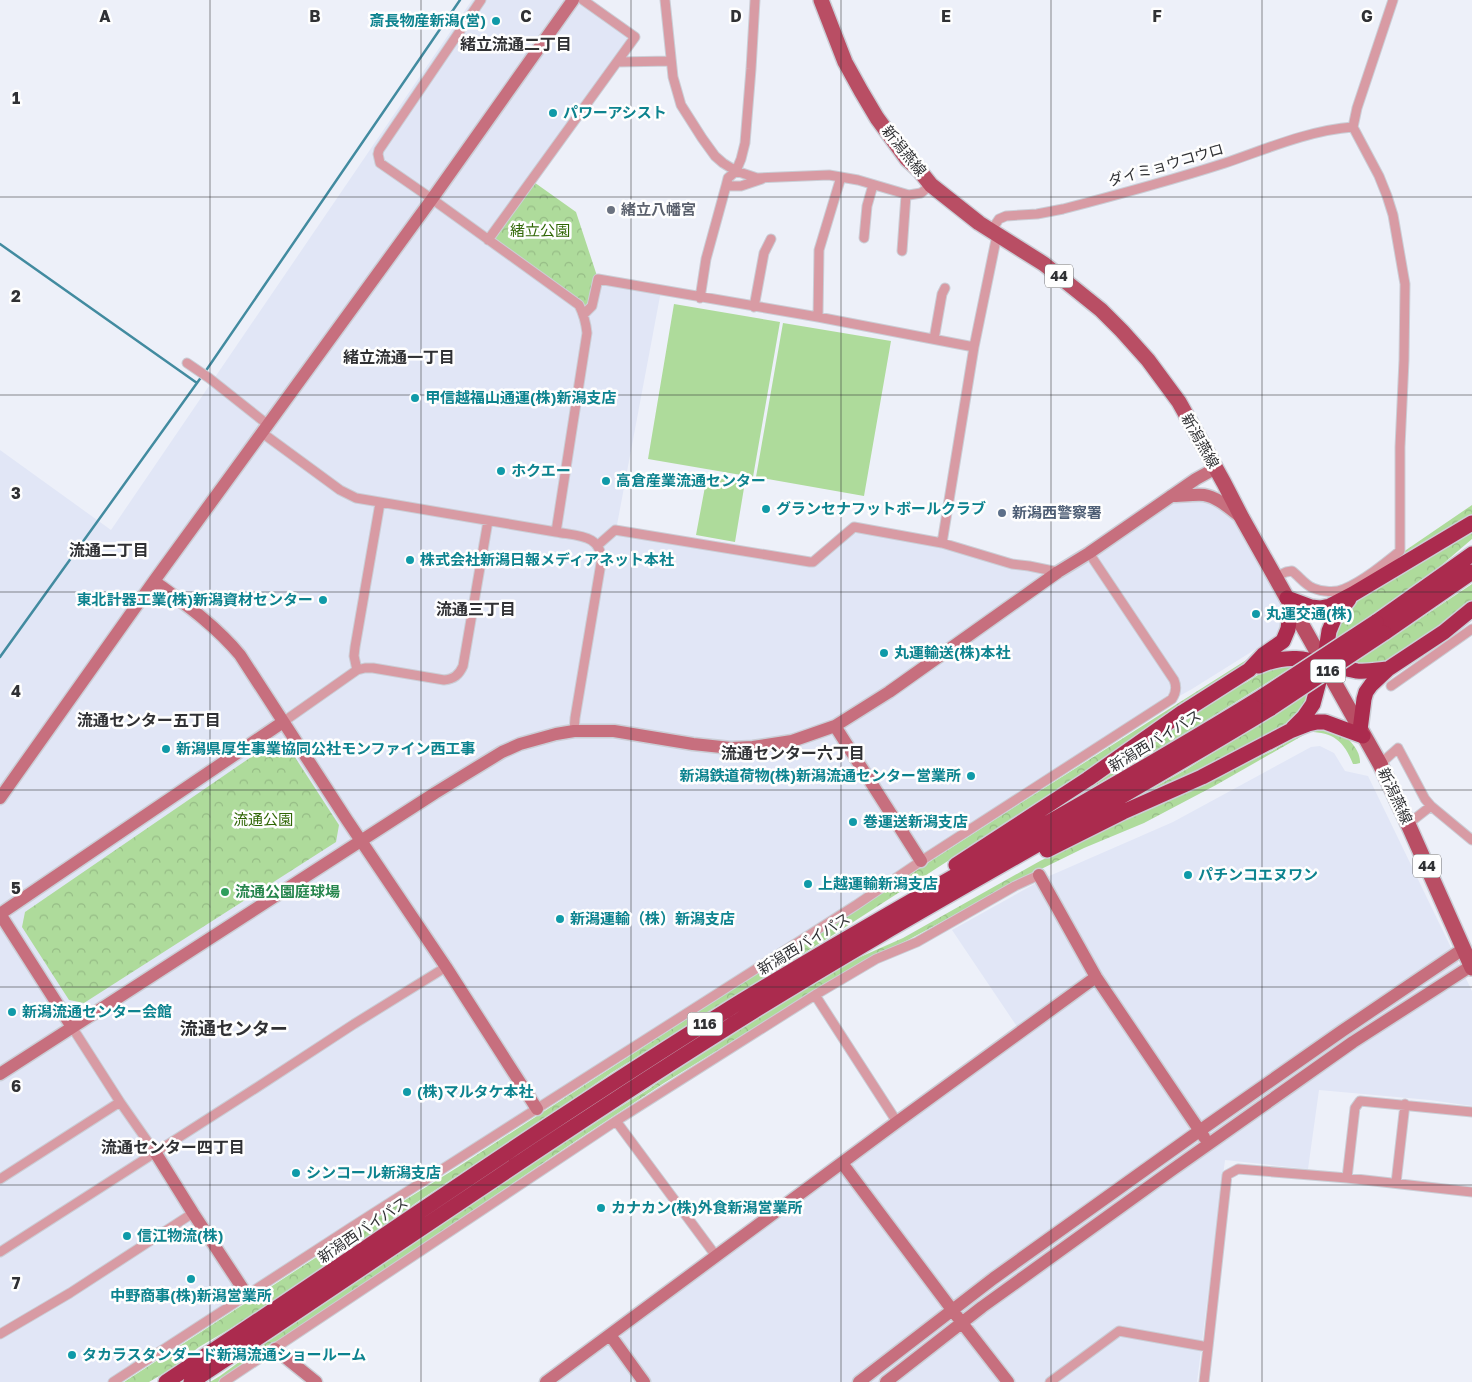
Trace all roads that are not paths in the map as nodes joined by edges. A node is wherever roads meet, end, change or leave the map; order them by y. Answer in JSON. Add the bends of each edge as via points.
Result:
{"nodes":[{"id":1,"x":482,"y":0,"type":"edge"},
{"id":2,"x":573,"y":0,"type":"edge"},
{"id":3,"x":584,"y":0,"type":"edge"},
{"id":4,"x":665,"y":0,"type":"edge"},
{"id":5,"x":755,"y":0,"type":"edge"},
{"id":6,"x":821,"y":0,"type":"edge"},
{"id":7,"x":1393,"y":0,"type":"edge"},
{"id":8,"x":671,"y":61,"type":"junction"},
{"id":9,"x":616,"y":62,"type":"junction"},
{"id":10,"x":1353,"y":127,"type":"junction"},
{"id":11,"x":736,"y":171,"type":"junction"},
{"id":12,"x":841,"y":177,"type":"junction"},
{"id":13,"x":766,"y":178,"type":"junction"},
{"id":14,"x":873,"y":185,"type":"junction"},
{"id":15,"x":931,"y":185,"type":"junction"},
{"id":16,"x":726,"y":186,"type":"junction"},
{"id":17,"x":906,"y":195,"type":"junction"},
{"id":18,"x":432,"y":199,"type":"junction"},
{"id":19,"x":994,"y":233,"type":"junction"},
{"id":20,"x":864,"y":238,"type":"dead end"},
{"id":21,"x":771,"y":239,"type":"dead end"},
{"id":22,"x":488,"y":240,"type":"junction"},
{"id":23,"x":902,"y":251,"type":"dead end"},
{"id":24,"x":945,"y":288,"type":"dead end"},
{"id":25,"x":700,"y":298,"type":"junction"},
{"id":26,"x":754,"y":307,"type":"junction"},
{"id":27,"x":584,"y":314,"type":"junction"},
{"id":28,"x":818,"y":317,"type":"junction"},
{"id":29,"x":934,"y":339,"type":"junction"},
{"id":30,"x":974,"y":346,"type":"junction"},
{"id":31,"x":188,"y":364,"type":"dead end"},
{"id":32,"x":264,"y":428,"type":"junction"},
{"id":33,"x":1216,"y":468,"type":"junction"},
{"id":34,"x":1172,"y":496,"type":"junction"},
{"id":35,"x":380,"y":503,"type":"junction"},
{"id":36,"x":1242,"y":518,"type":"junction"},
{"id":37,"x":488,"y":521,"type":"junction"},
{"id":38,"x":1472,"y":524,"type":"edge"},
{"id":39,"x":556,"y":532,"type":"junction"},
{"id":40,"x":942,"y":543,"type":"junction"},
{"id":41,"x":598,"y":545,"type":"junction"},
{"id":42,"x":1089,"y":553,"type":"junction"},
{"id":43,"x":1472,"y":554,"type":"edge"},
{"id":44,"x":1058,"y":572,"type":"junction"},
{"id":45,"x":1472,"y":572,"type":"edge"},
{"id":46,"x":1275,"y":577,"type":"junction"},
{"id":47,"x":154,"y":581,"type":"junction"},
{"id":48,"x":1353,"y":594,"type":"junction"},
{"id":49,"x":1289,"y":601,"type":"junction"},
{"id":50,"x":1472,"y":609,"type":"edge"},
{"id":51,"x":1380,"y":628,"type":"junction"},
{"id":52,"x":1472,"y":629,"type":"edge"},
{"id":53,"x":1324,"y":663,"type":"junction"},
{"id":54,"x":1388,"y":668,"type":"junction"},
{"id":55,"x":357,"y":670,"type":"junction"},
{"id":56,"x":1248,"y":670,"type":"junction"},
{"id":57,"x":1391,"y":686,"type":"dead end"},
{"id":58,"x":283,"y":722,"type":"junction"},
{"id":59,"x":835,"y":726,"type":"junction"},
{"id":60,"x":574,"y":731,"type":"junction"},
{"id":61,"x":1290,"y":731,"type":"junction"},
{"id":62,"x":1362,"y":733,"type":"junction"},
{"id":63,"x":1380,"y":764,"type":"junction"},
{"id":64,"x":0,"y":798,"type":"edge"},
{"id":65,"x":1431,"y":806,"type":"junction"},
{"id":66,"x":1408,"y":824,"type":"junction"},
{"id":67,"x":1472,"y":840,"type":"edge"},
{"id":68,"x":361,"y":841,"type":"junction"},
{"id":69,"x":921,"y":861,"type":"junction"},
{"id":70,"x":1039,"y":875,"type":"joint"},
{"id":71,"x":0,"y":914,"type":"edge"},
{"id":72,"x":870,"y":932,"type":"junction"},
{"id":73,"x":1463,"y":949,"type":"junction"},
{"id":74,"x":446,"y":967,"type":"junction"},
{"id":75,"x":1471,"y":967,"type":"edge"},
{"id":76,"x":1096,"y":977,"type":"junction"},
{"id":77,"x":815,"y":996,"type":"junction"},
{"id":78,"x":72,"y":1027,"type":"junction"},
{"id":79,"x":0,"y":1074,"type":"edge"},
{"id":80,"x":120,"y":1102,"type":"junction"},
{"id":81,"x":1404,"y":1104,"type":"junction"},
{"id":82,"x":537,"y":1110,"type":"junction"},
{"id":83,"x":1472,"y":1112,"type":"edge"},
{"id":84,"x":616,"y":1121,"type":"junction"},
{"id":85,"x":897,"y":1122,"type":"junction"},
{"id":86,"x":1200,"y":1131,"type":"junction"},
{"id":87,"x":1209,"y":1144,"type":"junction"},
{"id":88,"x":155,"y":1152,"type":"junction"},
{"id":89,"x":842,"y":1163,"type":"junction"},
{"id":90,"x":1347,"y":1178,"type":"junction"},
{"id":91,"x":0,"y":1179,"type":"edge"},
{"id":92,"x":1396,"y":1183,"type":"junction"},
{"id":93,"x":1472,"y":1192,"type":"edge"},
{"id":94,"x":193,"y":1213,"type":"junction"},
{"id":95,"x":0,"y":1252,"type":"edge"},
{"id":96,"x":716,"y":1256,"type":"junction"},
{"id":97,"x":247,"y":1295,"type":"junction"},
{"id":98,"x":953,"y":1310,"type":"junction"},
{"id":99,"x":962,"y":1323,"type":"junction"},
{"id":100,"x":0,"y":1334,"type":"edge"},
{"id":101,"x":610,"y":1335,"type":"junction"},
{"id":102,"x":1208,"y":1347,"type":"junction"},
{"id":103,"x":275,"y":1349,"type":"junction"},
{"id":104,"x":113,"y":1382,"type":"edge"},
{"id":105,"x":166,"y":1382,"type":"edge"},
{"id":106,"x":191,"y":1382,"type":"edge"},
{"id":107,"x":224,"y":1382,"type":"edge"},
{"id":108,"x":316,"y":1382,"type":"edge"},
{"id":109,"x":546,"y":1382,"type":"edge"},
{"id":110,"x":644,"y":1382,"type":"edge"},
{"id":111,"x":858,"y":1382,"type":"edge"},
{"id":112,"x":886,"y":1382,"type":"edge"},
{"id":113,"x":1008,"y":1382,"type":"edge"},
{"id":114,"x":1050,"y":1382,"type":"edge"},
{"id":115,"x":1204,"y":1382,"type":"edge"}],
"edges":[{"from":1,"to":18,"type":"street","via":[[379,150],[380,163]]},
{"from":2,"to":18,"type":"street"},
{"from":3,"to":9,"type":"street","via":[[634,37]]},
{"from":4,"to":8,"type":"street"},
{"from":5,"to":11,"type":"street","via":[[745,143]]},
{"from":6,"to":15,"type":"main road","name":"新潟燕線","number":"44","via":[[845,62],[865,98],[907,160]]},
{"from":7,"to":10,"type":"street","via":[[1356,108]]},
{"from":8,"to":9,"type":"street"},
{"from":8,"to":11,"type":"street","via":[[681,105],[715,156]]},
{"from":9,"to":22,"type":"street"},
{"from":10,"to":19,"type":"street","name":"ダイミョウコウロ","via":[[1309,135],[1063,210],[1006,216],[999,219]]},
{"from":10,"to":46,"type":"street","via":[[1387,196],[1405,284],[1400,551],[1343,589],[1319,590],[1292,571]]},
{"from":11,"to":13,"type":"street"},
{"from":11,"to":16,"type":"street","via":[[728,178]]},
{"from":12,"to":13,"type":"street"},
{"from":12,"to":14,"type":"street"},
{"from":12,"to":28,"type":"street","via":[[819,250]]},
{"from":13,"to":16,"type":"street","via":[[740,186]]},
{"from":14,"to":17,"type":"street"},
{"from":14,"to":20,"type":"street"},
{"from":15,"to":17,"type":"street","via":[[921,193]]},
{"from":15,"to":19,"type":"main road","name":"新潟燕線","number":"44"},
{"from":16,"to":25,"type":"street","via":[[706,259]]},
{"from":17,"to":23,"type":"street"},
{"from":18,"to":22,"type":"street"},
{"from":18,"to":32,"type":"street"},
{"from":19,"to":30,"type":"street"},
{"from":19,"to":33,"type":"main road","name":"新潟燕線","number":"44","via":[[1080,291],[1122,330],[1179,402]]},
{"from":21,"to":26,"type":"street","via":[[764,253]]},
{"from":22,"to":27,"type":"street","via":[[579,306]]},
{"from":24,"to":29,"type":"street"},
{"from":25,"to":26,"type":"street"},
{"from":25,"to":27,"type":"street","via":[[598,279],[592,306]]},
{"from":26,"to":28,"type":"street"},
{"from":27,"to":39,"type":"street","via":[[586,333]]},
{"from":28,"to":29,"type":"street"},
{"from":29,"to":30,"type":"street"},
{"from":30,"to":40,"type":"street"},
{"from":31,"to":32,"type":"street","via":[[209,378]]},
{"from":32,"to":35,"type":"street","via":[[340,490],[356,498]]},
{"from":32,"to":47,"type":"street"},
{"from":33,"to":34,"type":"street"},
{"from":33,"to":36,"type":"main road","name":"新潟燕線","number":"44"},
{"from":34,"to":36,"type":"street","via":[[1212,497]]},
{"from":34,"to":42,"type":"street"},
{"from":35,"to":37,"type":"street"},
{"from":35,"to":55,"type":"street","via":[[355,647]]},
{"from":36,"to":46,"type":"main road","name":"新潟燕線","number":"44"},
{"from":37,"to":39,"type":"street"},
{"from":37,"to":55,"type":"street","via":[[463,666],[456,677],[444,680],[373,668]]},
{"from":38,"to":48,"type":"highway"},
{"from":39,"to":41,"type":"street","via":[[588,538]]},
{"from":40,"to":41,"type":"street","via":[[854,528],[813,562],[615,530]]},
{"from":40,"to":44,"type":"street","via":[[1012,564]]},
{"from":41,"to":60,"type":"street","via":[[601,564]]},
{"from":42,"to":44,"type":"street"},
{"from":42,"to":69,"type":"street","via":[[1174,680],[1175,695]]},
{"from":43,"to":51,"type":"highway","name":"新潟西バイパス","number":"116"},
{"from":44,"to":59,"type":"street","via":[[889,692]]},
{"from":45,"to":51,"type":"highway","name":"新潟西バイパス","number":"116"},
{"from":46,"to":49,"type":"main road","name":"新潟燕線","number":"44"},
{"from":47,"to":58,"type":"street","via":[[227,639]]},
{"from":47,"to":64,"type":"street"},
{"from":48,"to":49,"type":"highway","via":[[1320,608]]},
{"from":48,"to":53,"type":"highway","via":[[1332,624]]},
{"from":49,"to":53,"type":"main road","name":"新潟燕線","number":"44"},
{"from":49,"to":56,"type":"highway","via":[[1288,629],[1283,641]]},
{"from":50,"to":54,"type":"highway","via":[[1444,632]]},
{"from":51,"to":72,"type":"highway","name":"新潟西バイパス","number":"116","bridge":true,"via":[[1267,702],[1193,739]]},
{"from":52,"to":57,"type":"street"},
{"from":53,"to":54,"type":"highway","via":[[1359,671]]},
{"from":53,"to":56,"type":"highway","via":[[1286,657]]},
{"from":53,"to":61,"type":"highway","via":[[1313,704]]},
{"from":53,"to":62,"type":"main road","name":"新潟燕線","number":"44"},
{"from":54,"to":62,"type":"highway","via":[[1366,692]]},
{"from":55,"to":58,"type":"street"},
{"from":56,"to":72,"type":"highway","via":[[983,846]]},
{"from":58,"to":68,"type":"street"},
{"from":58,"to":71,"type":"street"},
{"from":59,"to":60,"type":"street","via":[[792,741],[731,748],[614,731]]},
{"from":59,"to":69,"type":"street"},
{"from":60,"to":68,"type":"street","via":[[539,738],[502,752]]},
{"from":61,"to":62,"type":"highway","via":[[1326,722]]},
{"from":61,"to":72,"type":"highway","via":[[1202,777]]},
{"from":62,"to":63,"type":"main road","name":"新潟燕線","number":"44"},
{"from":63,"to":65,"type":"street","via":[[1398,748]]},
{"from":63,"to":66,"type":"main road","name":"新潟燕線","number":"44"},
{"from":65,"to":66,"type":"street"},
{"from":65,"to":67,"type":"street"},
{"from":66,"to":73,"type":"main road","name":"新潟燕線","number":"44"},
{"from":68,"to":74,"type":"street"},
{"from":68,"to":78,"type":"street"},
{"from":69,"to":82,"type":"street"},
{"from":70,"to":76,"type":"street"},
{"from":70,"to":77,"type":"street","via":[[917,942],[876,959]]},
{"from":71,"to":78,"type":"street"},
{"from":72,"to":105,"type":"highway","name":"新潟西バイパス","number":"116","via":[[724,1012],[540,1130]]},
{"from":72,"to":106,"type":"highway","name":"新潟西バイパス","number":"116","via":[[548,1142]]},
{"from":73,"to":75,"type":"main road","name":"新潟燕線","number":"44"},
{"from":73,"to":86,"type":"street"},
{"from":74,"to":82,"type":"street"},
{"from":74,"to":88,"type":"street"},
{"from":75,"to":87,"type":"street","via":[[1353,1042]]},
{"from":76,"to":85,"type":"street"},
{"from":76,"to":86,"type":"street"},
{"from":77,"to":84,"type":"street"},
{"from":77,"to":85,"type":"street"},
{"from":78,"to":79,"type":"street"},
{"from":78,"to":80,"type":"street"},
{"from":80,"to":88,"type":"street"},
{"from":80,"to":91,"type":"street"},
{"from":81,"to":83,"type":"street"},
{"from":81,"to":90,"type":"street","via":[[1365,1100],[1357,1104]]},
{"from":81,"to":92,"type":"street"},
{"from":82,"to":97,"type":"street"},
{"from":84,"to":96,"type":"street"},
{"from":84,"to":103,"type":"street"},
{"from":85,"to":89,"type":"street"},
{"from":86,"to":87,"type":"street"},
{"from":86,"to":98,"type":"street"},
{"from":87,"to":99,"type":"street"},
{"from":88,"to":94,"type":"street"},
{"from":88,"to":95,"type":"street"},
{"from":89,"to":96,"type":"street"},
{"from":89,"to":98,"type":"street"},
{"from":90,"to":92,"type":"street"},
{"from":90,"to":102,"type":"street","via":[[1238,1169],[1226,1175]]},
{"from":92,"to":93,"type":"street"},
{"from":94,"to":97,"type":"street"},
{"from":94,"to":100,"type":"street"},
{"from":96,"to":101,"type":"street"},
{"from":97,"to":104,"type":"street"},
{"from":98,"to":99,"type":"street"},
{"from":98,"to":111,"type":"street"},
{"from":99,"to":112,"type":"street"},
{"from":99,"to":113,"type":"street"},
{"from":101,"to":109,"type":"street"},
{"from":101,"to":110,"type":"street"},
{"from":102,"to":114,"type":"street","via":[[1119,1331]]},
{"from":102,"to":115,"type":"street"},
{"from":103,"to":107,"type":"street"},
{"from":103,"to":108,"type":"street"}]}
